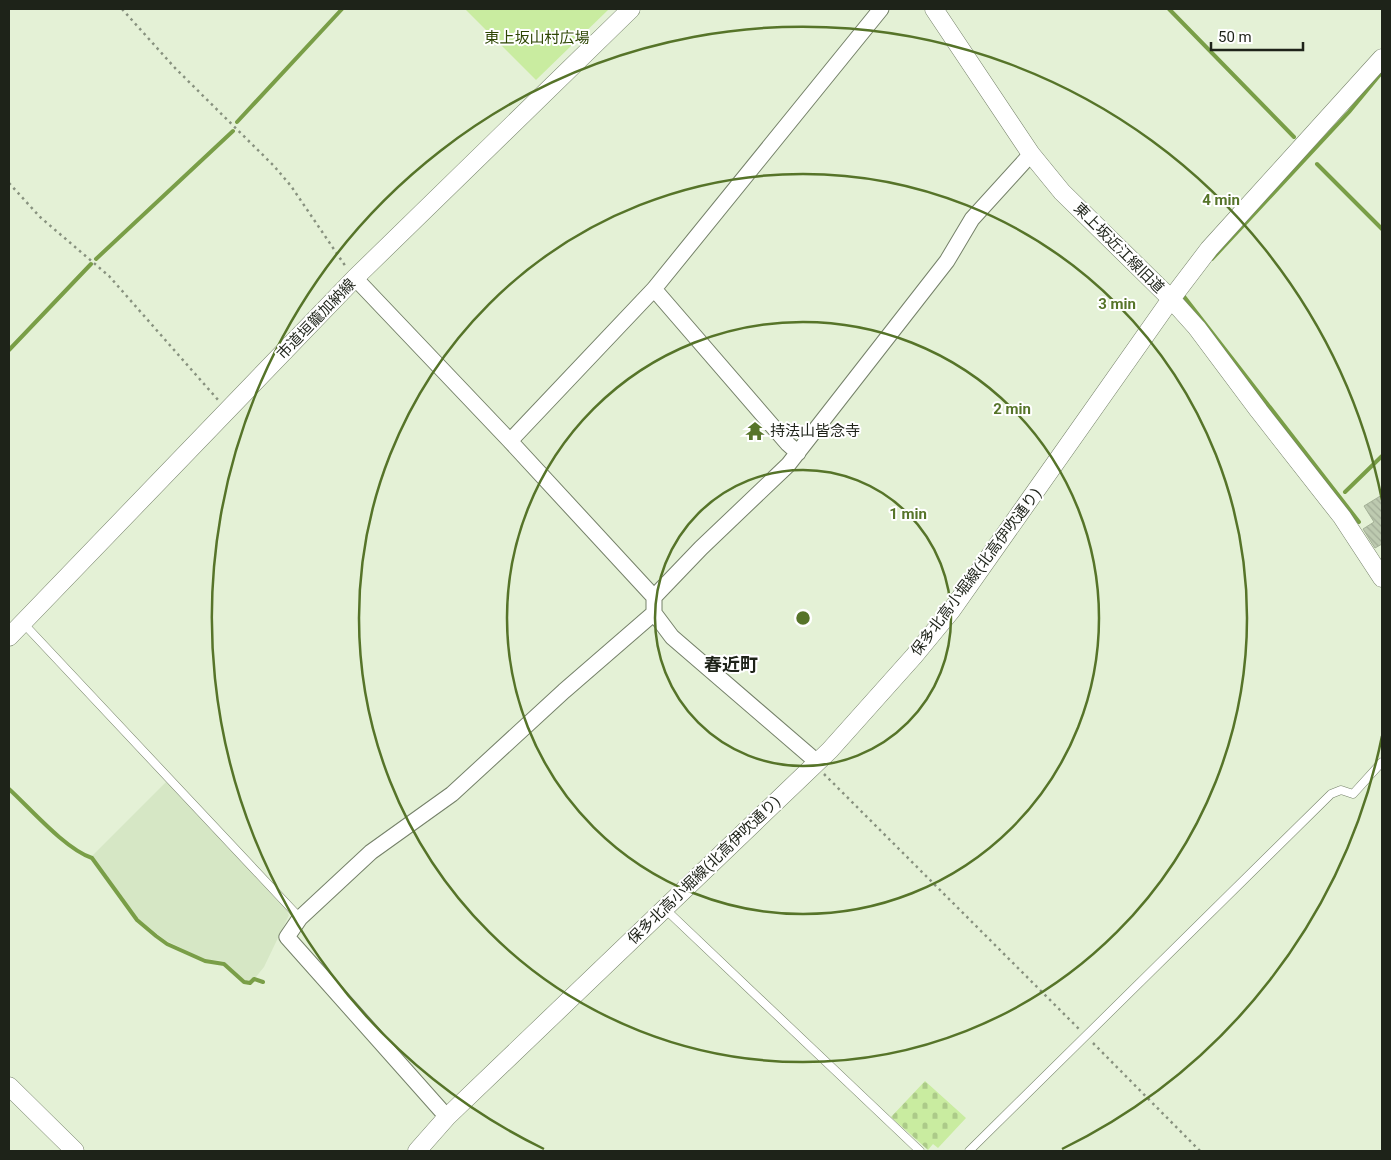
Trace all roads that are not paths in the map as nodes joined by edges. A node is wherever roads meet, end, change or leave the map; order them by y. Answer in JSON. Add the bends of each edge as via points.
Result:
{"nodes":[{"id":1,"x":631,"y":9,"type":"edge"},
{"id":2,"x":882,"y":9,"type":"edge"},
{"id":3,"x":934,"y":9,"type":"edge"},
{"id":4,"x":1382,"y":58,"type":"edge"},
{"id":5,"x":1031,"y":154,"type":"junction"},
{"id":6,"x":355,"y":278,"type":"junction"},
{"id":7,"x":654,"y":289,"type":"junction"},
{"id":8,"x":1170,"y":299,"type":"junction"},
{"id":9,"x":510,"y":441,"type":"junction"},
{"id":10,"x":798,"y":453,"type":"junction"},
{"id":11,"x":1382,"y":578,"type":"edge"},
{"id":12,"x":654,"y":597,"type":"junction"},
{"id":13,"x":654,"y":612,"type":"junction"},
{"id":14,"x":23,"y":623,"type":"junction"},
{"id":15,"x":9,"y":637,"type":"edge"},
{"id":16,"x":817,"y":762,"type":"junction"},
{"id":17,"x":1382,"y":762,"type":"edge"},
{"id":18,"x":664,"y":908,"type":"junction"},
{"id":19,"x":300,"y":918,"type":"junction"},
{"id":20,"x":9,"y":1086,"type":"edge"},
{"id":21,"x":447,"y":1117,"type":"junction"},
{"id":22,"x":75,"y":1151,"type":"edge"},
{"id":23,"x":417,"y":1151,"type":"edge"},
{"id":24,"x":920,"y":1151,"type":"edge"},
{"id":25,"x":969,"y":1151,"type":"edge"}],
"edges":[{"from":1,"to":6,"type":"street","name":"市道垣籠加納線"},
{"from":2,"to":7,"type":"street"},
{"from":3,"to":5,"type":"street","name":"東上坂近江線旧道"},
{"from":4,"to":8,"type":"street","name":"保多北高小堀線(北高伊吹通り)","via":[[1209,249]]},
{"from":5,"to":8,"type":"street","name":"東上坂近江線旧道","via":[[1062,192]]},
{"from":5,"to":10,"type":"street","via":[[972,219],[947,261]]},
{"from":6,"to":9,"type":"street"},
{"from":6,"to":14,"type":"street","name":"市道垣籠加納線"},
{"from":7,"to":9,"type":"street"},
{"from":7,"to":10,"type":"street"},
{"from":8,"to":11,"type":"street","name":"東上坂近江線旧道","via":[[1197,328],[1342,517]]},
{"from":8,"to":16,"type":"street","name":"保多北高小堀線(北高伊吹通り)","via":[[950,611],[914,656]]},
{"from":9,"to":12,"type":"street"},
{"from":10,"to":12,"type":"street"},
{"from":12,"to":13,"type":"street"},
{"from":13,"to":16,"type":"street","via":[[672,637]]},
{"from":13,"to":19,"type":"street","via":[[452,794],[371,852]]},
{"from":14,"to":15,"type":"street","name":"市道垣籠加納線"},
{"from":14,"to":19,"type":"lane"},
{"from":16,"to":18,"type":"street","name":"保多北高小堀線(北高伊吹通り)"},
{"from":17,"to":25,"type":"lane","via":[[1353,794],[1341,790],[1330,794]]},
{"from":18,"to":21,"type":"street","name":"保多北高小堀線(北高伊吹通り)"},
{"from":18,"to":24,"type":"lane"},
{"from":19,"to":21,"type":"street","via":[[287,937]]},
{"from":20,"to":22,"type":"street"},
{"from":21,"to":23,"type":"street","name":"保多北高小堀線(北高伊吹通り)"}]}
